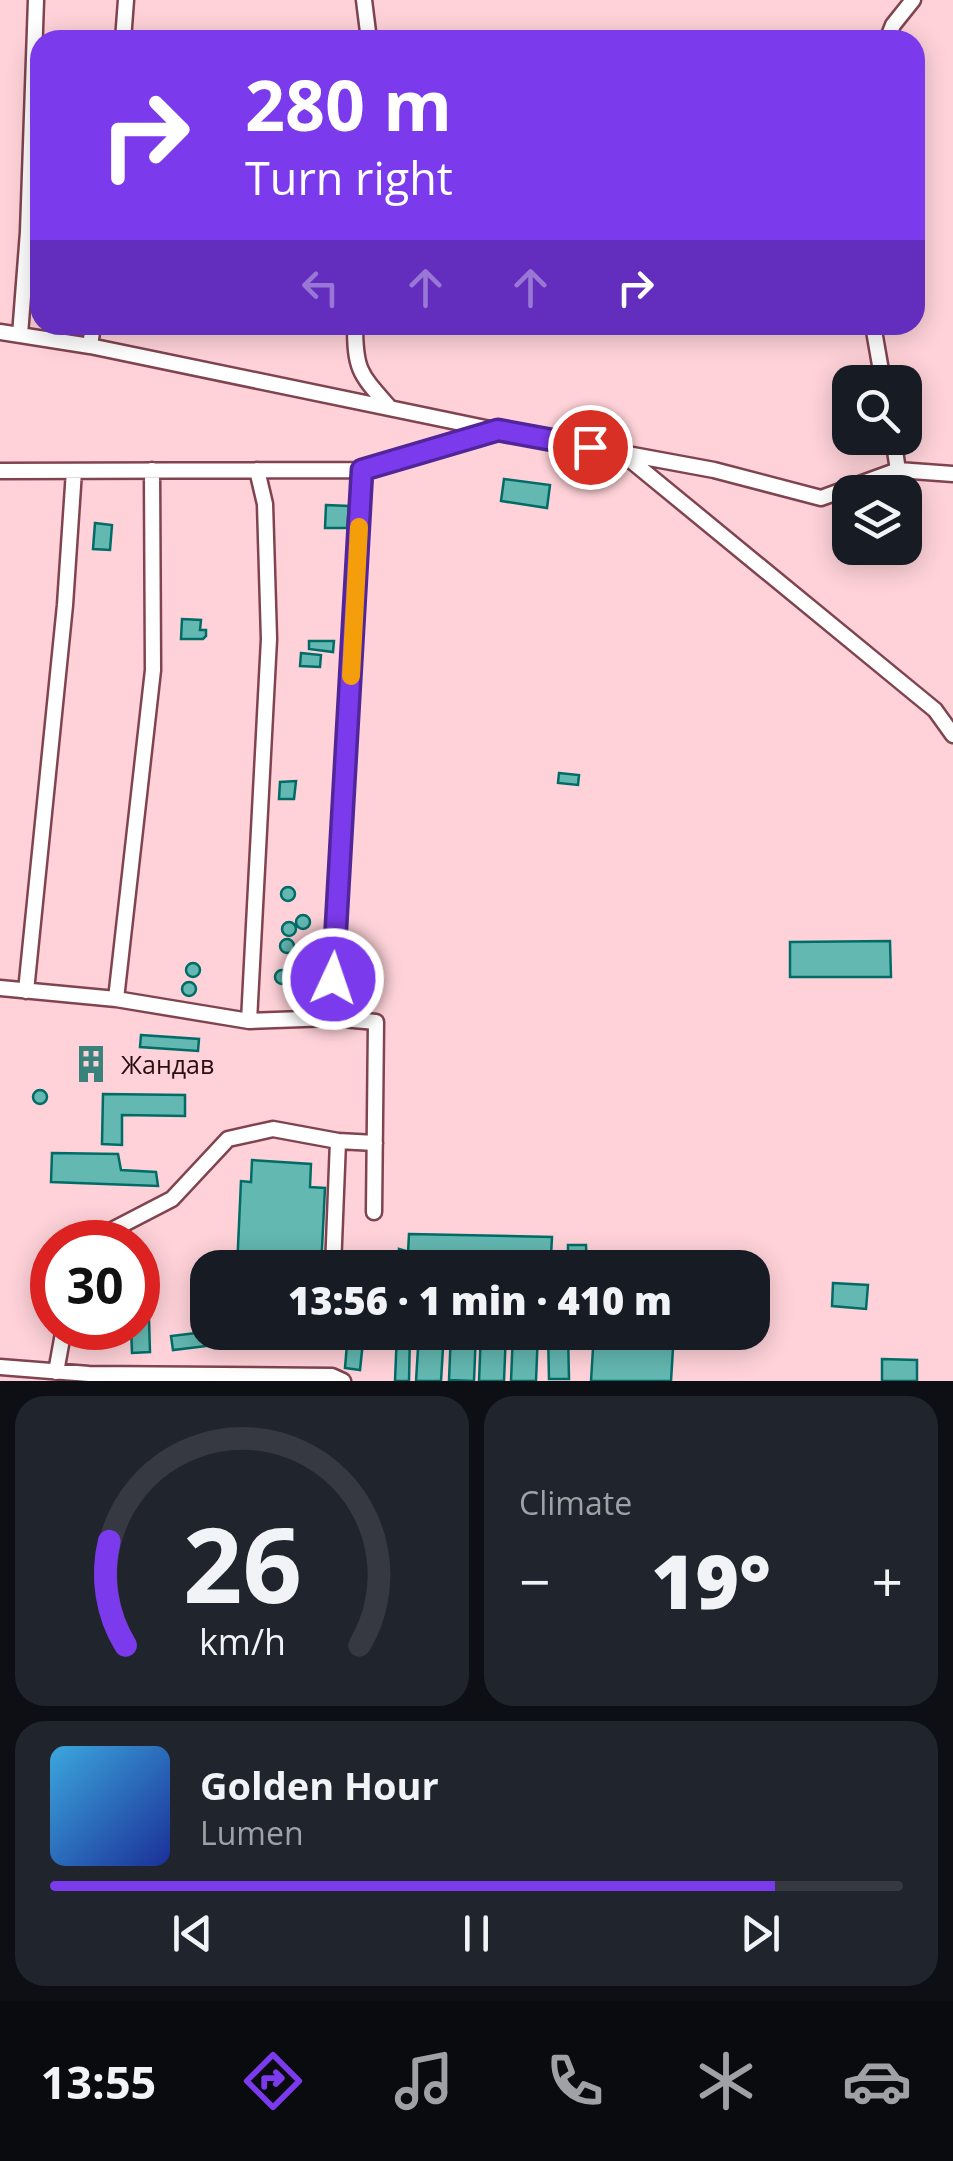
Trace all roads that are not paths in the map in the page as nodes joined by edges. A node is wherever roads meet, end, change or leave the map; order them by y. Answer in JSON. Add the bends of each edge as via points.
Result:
{"nodes":[{"id":1,"x":36,"y":0,"type":"edge"},
{"id":2,"x":126,"y":0,"type":"edge"},
{"id":3,"x":364,"y":0,"type":"edge"},
{"id":4,"x":914,"y":0,"type":"edge"},
{"id":5,"x":35,"y":30,"type":"edge"},
{"id":6,"x":124,"y":30,"type":"edge"},
{"id":7,"x":368,"y":30,"type":"edge"},
{"id":8,"x":891,"y":30,"type":"edge"},
{"id":9,"x":30,"y":174,"type":"edge"},
{"id":10,"x":0,"y":332,"type":"edge"},
{"id":11,"x":20,"y":335,"type":"junction"},
{"id":12,"x":92,"y":335,"type":"edge"},
{"id":13,"x":355,"y":335,"type":"edge"},
{"id":14,"x":876,"y":335,"type":"edge"},
{"id":15,"x":90,"y":346,"type":"junction"},
{"id":16,"x":880,"y":365,"type":"edge"},
{"id":17,"x":390,"y":408,"type":"junction"},
{"id":18,"x":498,"y":430,"type":"junction"},
{"id":19,"x":621,"y":453,"type":"junction"},
{"id":20,"x":896,"y":455,"type":"edge"},
{"id":21,"x":74,"y":470,"type":"junction"},
{"id":22,"x":152,"y":470,"type":"junction"},
{"id":23,"x":257,"y":470,"type":"junction"},
{"id":24,"x":362,"y":470,"type":"junction"},
{"id":25,"x":898,"y":470,"type":"junction"},
{"id":26,"x":0,"y":471,"type":"edge"},
{"id":27,"x":953,"y":474,"type":"edge"},
{"id":28,"x":953,"y":735,"type":"edge"},
{"id":29,"x":0,"y":988,"type":"edge"},
{"id":30,"x":26,"y":991,"type":"junction"},
{"id":31,"x":116,"y":999,"type":"junction"},
{"id":32,"x":331,"y":1018,"type":"junction"},
{"id":33,"x":248,"y":1021,"type":"junction"},
{"id":34,"x":338,"y":1141,"type":"junction"},
{"id":35,"x":375,"y":1143,"type":"junction"},
{"id":36,"x":374,"y":1212,"type":"dead end"},
{"id":37,"x":131,"y":1220,"type":"edge"},
{"id":38,"x":335,"y":1250,"type":"edge"},
{"id":39,"x":60,"y":1350,"type":"edge"},
{"id":40,"x":0,"y":1367,"type":"edge"},
{"id":41,"x":56,"y":1372,"type":"junction"},
{"id":42,"x":88,"y":1378,"type":"edge"},
{"id":43,"x":343,"y":1381,"type":"edge"}],
"edges":[{"from":1,"to":5,"type":"street"},
{"from":2,"to":6,"type":"street"},
{"from":3,"to":7,"type":"street"},
{"from":4,"to":8,"type":"street"},
{"from":9,"to":11,"type":"street"},
{"from":10,"to":11,"type":"street"},
{"from":11,"to":15,"type":"street"},
{"from":12,"to":15,"type":"street"},
{"from":13,"to":17,"type":"street","via":[[355,361]]},
{"from":14,"to":16,"type":"street"},
{"from":15,"to":17,"type":"street"},
{"from":17,"to":18,"type":"street"},
{"from":18,"to":19,"type":"street"},
{"from":18,"to":24,"type":"street"},
{"from":19,"to":25,"type":"street","via":[[821,498]]},
{"from":19,"to":28,"type":"street","via":[[935,710]]},
{"from":20,"to":25,"type":"street"},
{"from":21,"to":22,"type":"street"},
{"from":21,"to":26,"type":"street"},
{"from":21,"to":30,"type":"street"},
{"from":22,"to":23,"type":"street"},
{"from":22,"to":31,"type":"street","via":[[152,670]]},
{"from":23,"to":24,"type":"street"},
{"from":23,"to":33,"type":"street","via":[[265,504],[269,639]]},
{"from":24,"to":32,"type":"street"},
{"from":25,"to":27,"type":"street"},
{"from":29,"to":30,"type":"street"},
{"from":30,"to":31,"type":"street"},
{"from":31,"to":33,"type":"street"},
{"from":32,"to":33,"type":"street"},
{"from":32,"to":35,"type":"street","via":[[376,1022]]},
{"from":34,"to":35,"type":"street"},
{"from":34,"to":37,"type":"street","via":[[273,1129],[228,1139],[172,1199]]},
{"from":34,"to":38,"type":"street"},
{"from":35,"to":36,"type":"street"},
{"from":39,"to":41,"type":"street"},
{"from":40,"to":41,"type":"street"},
{"from":41,"to":42,"type":"street"},
{"from":42,"to":43,"type":"street"}]}
